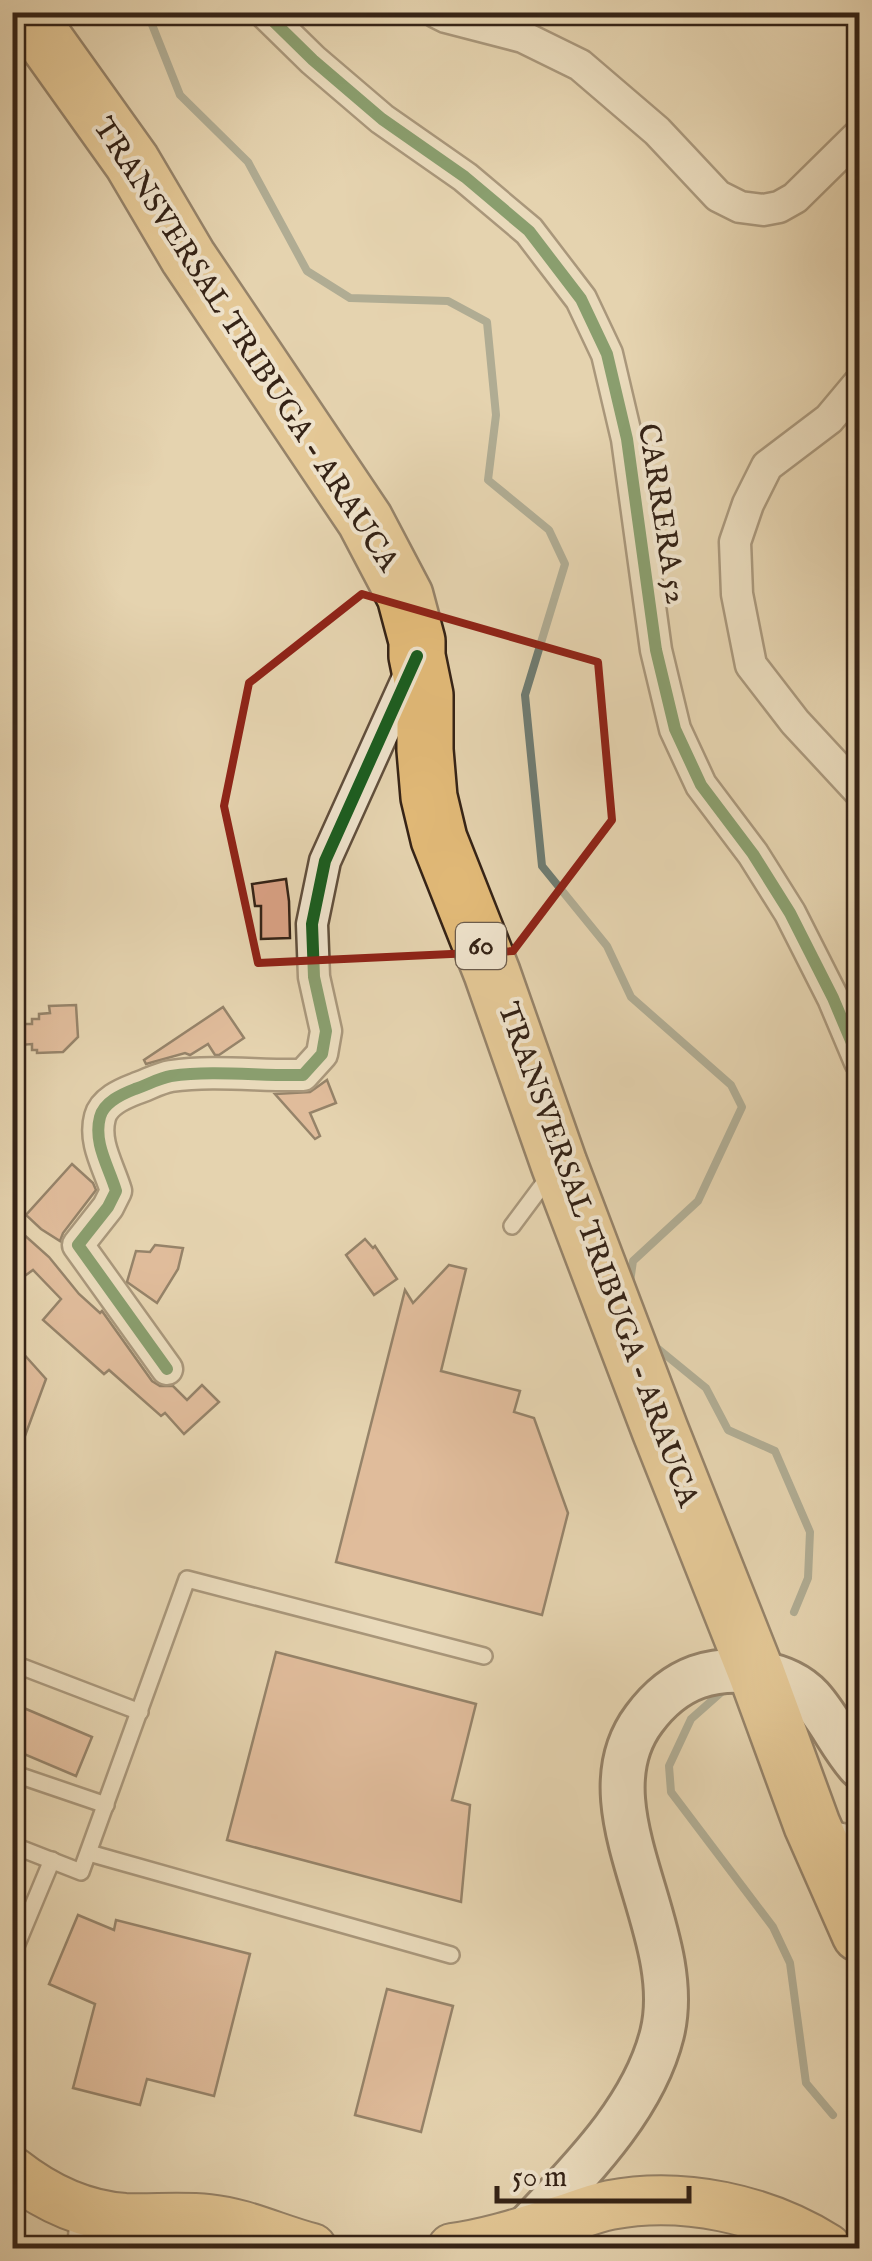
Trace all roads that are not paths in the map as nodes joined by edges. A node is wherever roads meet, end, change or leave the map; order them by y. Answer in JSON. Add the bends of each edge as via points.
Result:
{"nodes":[{"id":1,"x":25,"y":12,"type":"edge"},
{"id":2,"x":264,"y":12,"type":"edge"},
{"id":3,"x":436,"y":12,"type":"edge"},
{"id":4,"x":860,"y":134,"type":"edge"},
{"id":5,"x":860,"y":382,"type":"edge"},
{"id":6,"x":417,"y":656,"type":"junction"},
{"id":7,"x":860,"y":792,"type":"edge"},
{"id":8,"x":860,"y":1062,"type":"edge"},
{"id":9,"x":558,"y":1164,"type":"junction"},
{"id":10,"x":512,"y":1226,"type":"dead end"},
{"id":11,"x":166,"y":1369,"type":"dead end"},
{"id":12,"x":484,"y":1656,"type":"dead end"},
{"id":13,"x":12,"y":1663,"type":"edge"},
{"id":14,"x":756,"y":1672,"type":"junction"},
{"id":15,"x":140,"y":1712,"type":"junction"},
{"id":16,"x":860,"y":1767,"type":"edge"},
{"id":17,"x":12,"y":1773,"type":"edge"},
{"id":18,"x":106,"y":1806,"type":"junction"},
{"id":19,"x":836,"y":1830,"type":"edge"},
{"id":20,"x":12,"y":1845,"type":"edge"},
{"id":21,"x":89,"y":1853,"type":"junction"},
{"id":22,"x":52,"y":1860,"type":"junction"},
{"id":23,"x":860,"y":1934,"type":"edge"},
{"id":24,"x":12,"y":1956,"type":"edge"},
{"id":25,"x":451,"y":1956,"type":"dead end"},
{"id":26,"x":12,"y":2172,"type":"edge"},
{"id":27,"x":77,"y":2228,"type":"edge"},
{"id":28,"x":524,"y":2232,"type":"junction"},
{"id":29,"x":312,"y":2248,"type":"edge"},
{"id":30,"x":452,"y":2248,"type":"edge"},
{"id":31,"x":827,"y":2248,"type":"edge"}],
"edges":[{"from":1,"to":6,"type":"highway","name":"TRANSVERSAL TRIBUGA - ARAUCA","number":"60","via":[[132,162],[365,520],[405,596]]},
{"from":2,"to":8,"type":"street","name":"CARRERA 52","via":[[382,119],[529,232],[581,299],[606,354],[627,440],[656,650],[675,729],[701,784],[790,913]]},
{"from":3,"to":4,"type":"street","via":[[522,37],[580,66],[658,132],[718,196],[740,207],[763,210],[795,198]]},
{"from":5,"to":7,"type":"street","via":[[829,419],[767,466],[735,542],[736,594],[751,665]]},
{"from":6,"to":9,"type":"highway","name":"TRANSVERSAL TRIBUGA - ARAUCA","number":"60","via":[[439,839]]},
{"from":6,"to":11,"type":"street","via":[[326,861],[312,924],[314,978],[326,1031],[322,1054],[303,1075],[168,1076],[118,1096],[101,1112],[101,1154],[116,1191],[70,1254]]},
{"from":9,"to":10,"type":"lane"},
{"from":9,"to":14,"type":"highway","name":"TRANSVERSAL TRIBUGA - ARAUCA","number":"60"},
{"from":12,"to":15,"type":"lane","via":[[187,1580]]},
{"from":13,"to":15,"type":"lane"},
{"from":14,"to":16,"type":"main road","via":[[810,1696]]},
{"from":14,"to":19,"type":"highway","name":"TRANSVERSAL TRIBUGA - ARAUCA","number":"60"},
{"from":14,"to":28,"type":"main road","via":[[718,1672],[674,1688],[635,1731],[621,1793],[662,1947],[662,2036],[634,2097],[599,2149]]},
{"from":15,"to":18,"type":"lane"},
{"from":17,"to":18,"type":"lane"},
{"from":18,"to":21,"type":"lane"},
{"from":19,"to":23,"type":"highway","name":"TRANSVERSAL TRIBUGA - ARAUCA","number":"60"},
{"from":20,"to":22,"type":"lane"},
{"from":21,"to":22,"type":"lane","via":[[82,1872]]},
{"from":21,"to":25,"type":"lane"},
{"from":22,"to":24,"type":"lane"},
{"from":26,"to":27,"type":"main road","via":[[54,2199]]},
{"from":27,"to":29,"type":"main road","via":[[124,2218],[184,2218],[264,2231]]},
{"from":28,"to":30,"type":"main road"},
{"from":28,"to":31,"type":"main road","via":[[609,2205],[674,2202],[754,2215]]}]}
